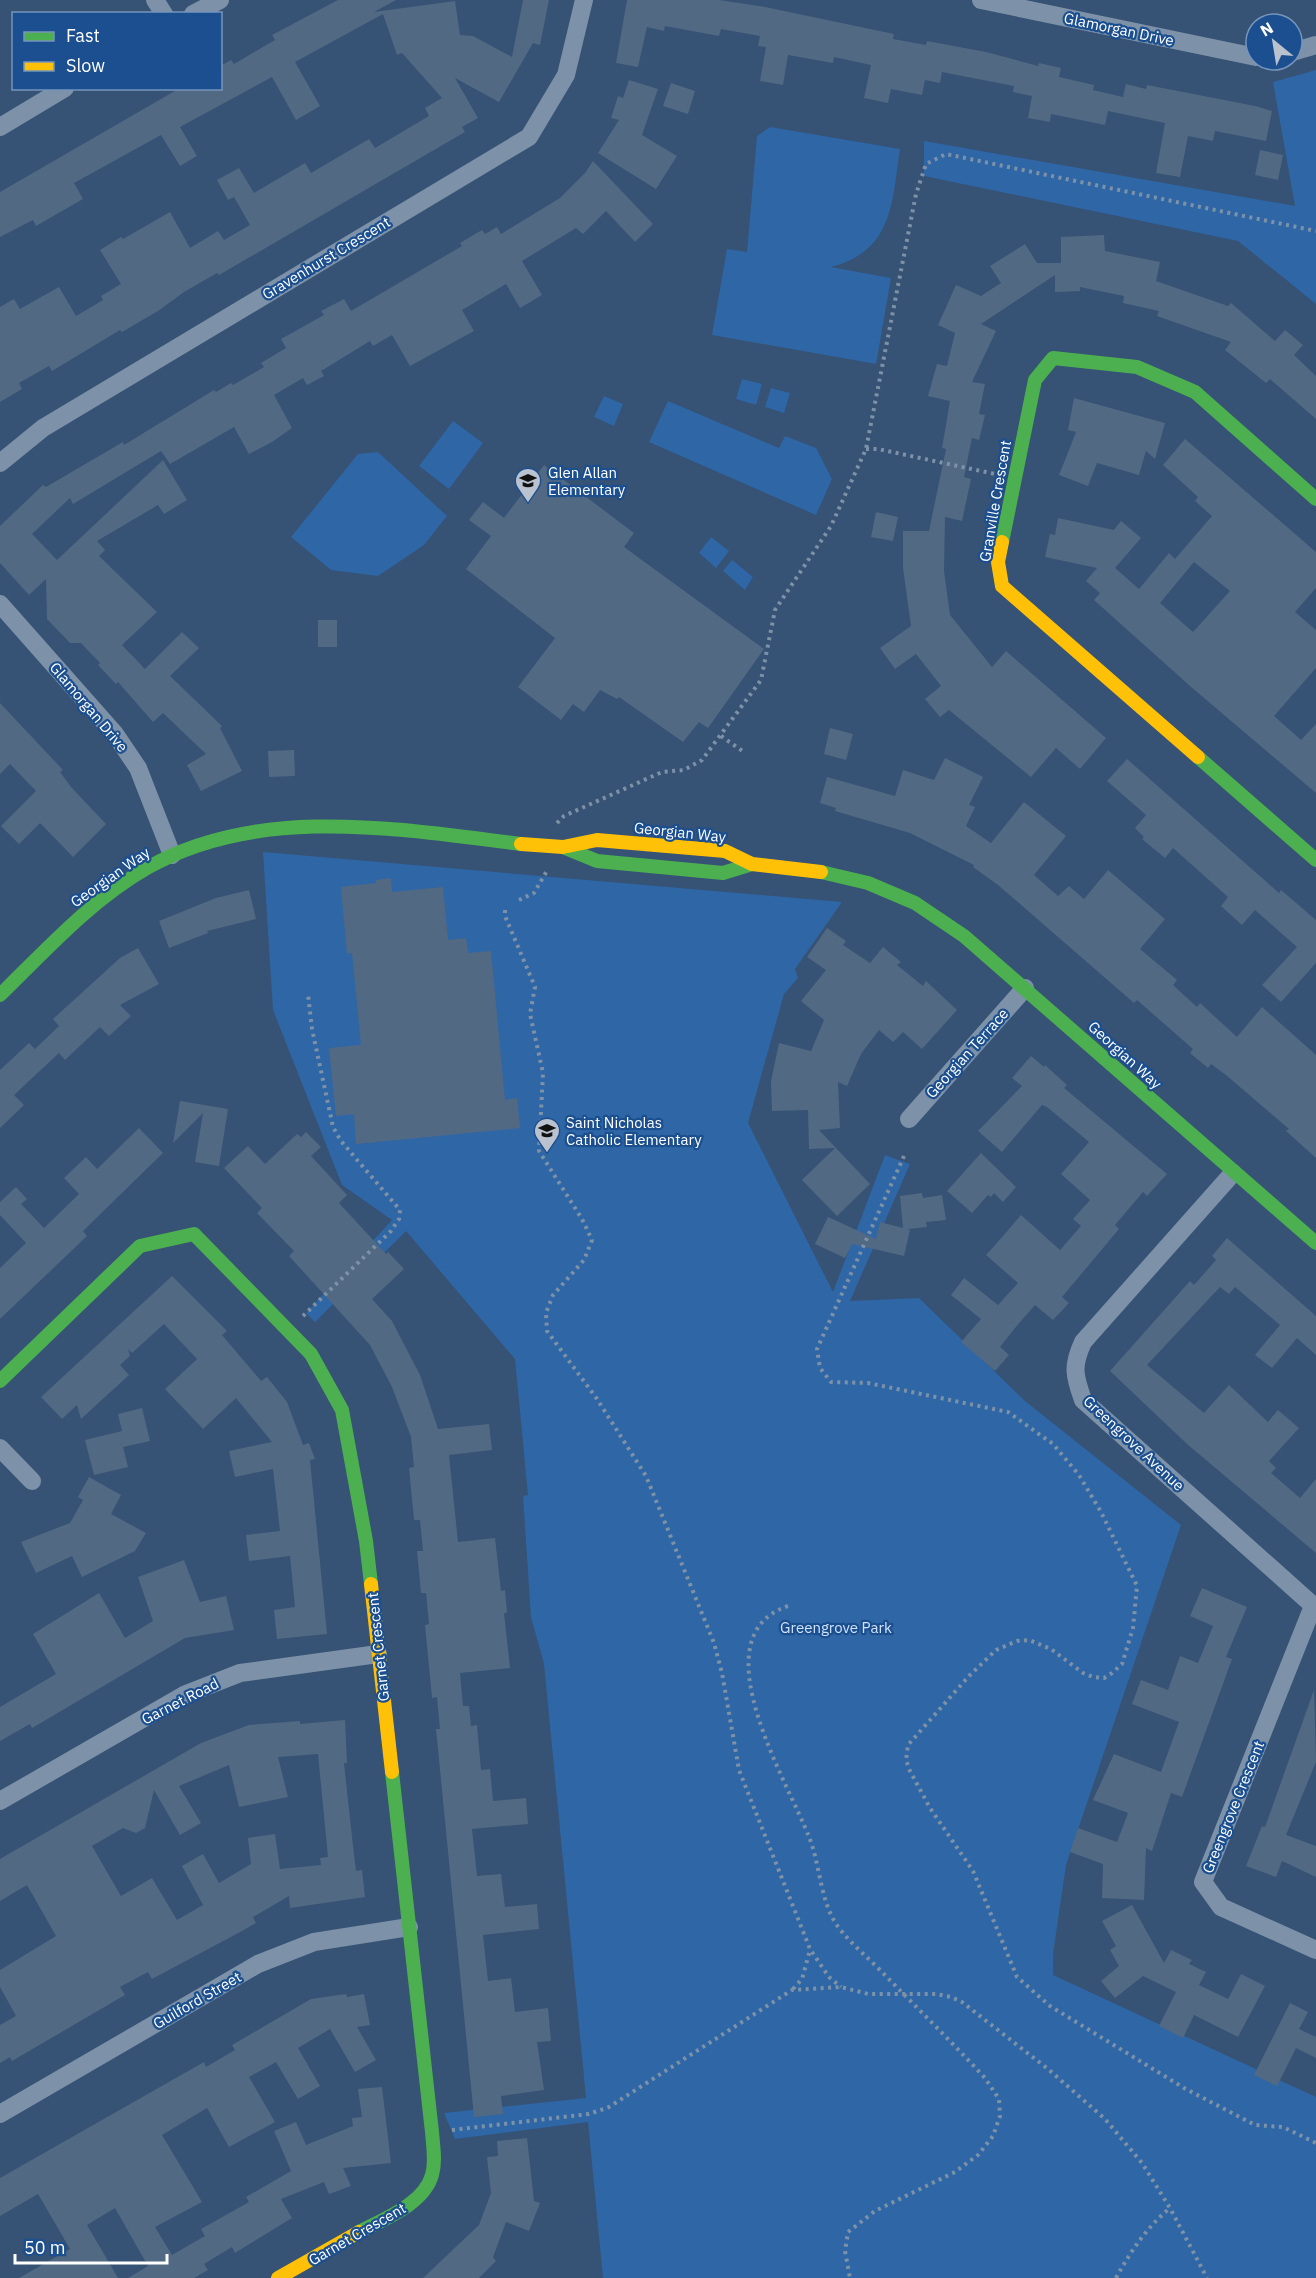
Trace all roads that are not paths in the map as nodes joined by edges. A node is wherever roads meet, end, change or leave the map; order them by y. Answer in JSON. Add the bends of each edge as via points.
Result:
{"nodes":[{"id":1,"x":220,"y":0,"type":"edge"},
{"id":2,"x":584,"y":0,"type":"edge"},
{"id":3,"x":981,"y":0,"type":"edge"},
{"id":4,"x":197,"y":12,"type":"edge"},
{"id":5,"x":1244,"y":55,"type":"edge"},
{"id":6,"x":61,"y":90,"type":"edge"},
{"id":7,"x":0,"y":127,"type":"edge"},
{"id":8,"x":0,"y":463,"type":"edge"},
{"id":9,"x":1316,"y":499,"type":"edge"},
{"id":10,"x":0,"y":604,"type":"edge"},
{"id":11,"x":563,"y":847,"type":"junction"},
{"id":12,"x":171,"y":855,"type":"junction"},
{"id":13,"x":1316,"y":860,"type":"edge"},
{"id":14,"x":752,"y":864,"type":"junction"},
{"id":15,"x":1025,"y":988,"type":"junction"},
{"id":16,"x":0,"y":995,"type":"edge"},
{"id":17,"x":909,"y":1119,"type":"dead end"},
{"id":18,"x":1233,"y":1173,"type":"junction"},
{"id":19,"x":1316,"y":1243,"type":"edge"},
{"id":20,"x":0,"y":1381,"type":"edge"},
{"id":21,"x":0,"y":1448,"type":"edge"},
{"id":22,"x":32,"y":1481,"type":"dead end"},
{"id":23,"x":1315,"y":1607,"type":"edge"},
{"id":24,"x":378,"y":1654,"type":"junction"},
{"id":25,"x":0,"y":1801,"type":"edge"},
{"id":26,"x":409,"y":1927,"type":"junction"},
{"id":27,"x":1316,"y":1950,"type":"edge"},
{"id":28,"x":0,"y":2115,"type":"edge"},
{"id":29,"x":278,"y":2278,"type":"edge"}],
"edges":[{"from":1,"to":4,"type":"street"},
{"from":2,"to":8,"type":"street","name":"Gravenhurst Crescent","via":[[566,75],[530,137],[43,428]]},
{"from":3,"to":5,"type":"street","name":"Glamorgan Drive"},
{"from":6,"to":7,"type":"street"},
{"from":9,"to":13,"type":"street","name":"Granville Crescent","via":[[1195,392],[1137,367],[1053,358],[1035,380],[998,562],[1002,586]]},
{"from":10,"to":12,"type":"street","name":"Glamorgan Drive","via":[[115,734],[138,768]]},
{"from":11,"to":12,"type":"street","name":"Georgian Way","via":[[319,826],[238,833]]},
{"from":11,"to":14,"type":"street","name":"Georgian Way","via":[[597,840],[725,851]]},
{"from":11,"to":14,"type":"street","via":[[597,861],[723,873]]},
{"from":12,"to":16,"type":"street","name":"Georgian Way","via":[[87,911]]},
{"from":14,"to":15,"type":"street","name":"Georgian Way","via":[[868,882],[915,903],[964,936]]},
{"from":15,"to":17,"type":"street","name":"Georgian Terrace"},
{"from":15,"to":18,"type":"street","name":"Georgian Way"},
{"from":18,"to":19,"type":"street","name":"Georgian Way"},
{"from":18,"to":23,"type":"street","name":"Greengrove Avenue","via":[[1083,1342],[1074,1363],[1077,1383],[1083,1400]]},
{"from":20,"to":24,"type":"street","name":"Garnet Crescent","via":[[140,1246],[194,1234],[311,1354],[342,1410],[366,1541]]},
{"from":21,"to":22,"type":"street"},
{"from":23,"to":27,"type":"street","name":"Greengrove Crescent","via":[[1203,1882],[1221,1907]]},
{"from":24,"to":25,"type":"street","name":"Garnet Road","via":[[240,1673],[212,1682]]},
{"from":24,"to":26,"type":"street","name":"Garnet Crescent"},
{"from":26,"to":28,"type":"street","name":"Guilford Street","via":[[314,1942],[258,1964]]},
{"from":26,"to":29,"type":"street","name":"Garnet Crescent","via":[[434,2175],[422,2195],[406,2206]]}]}
